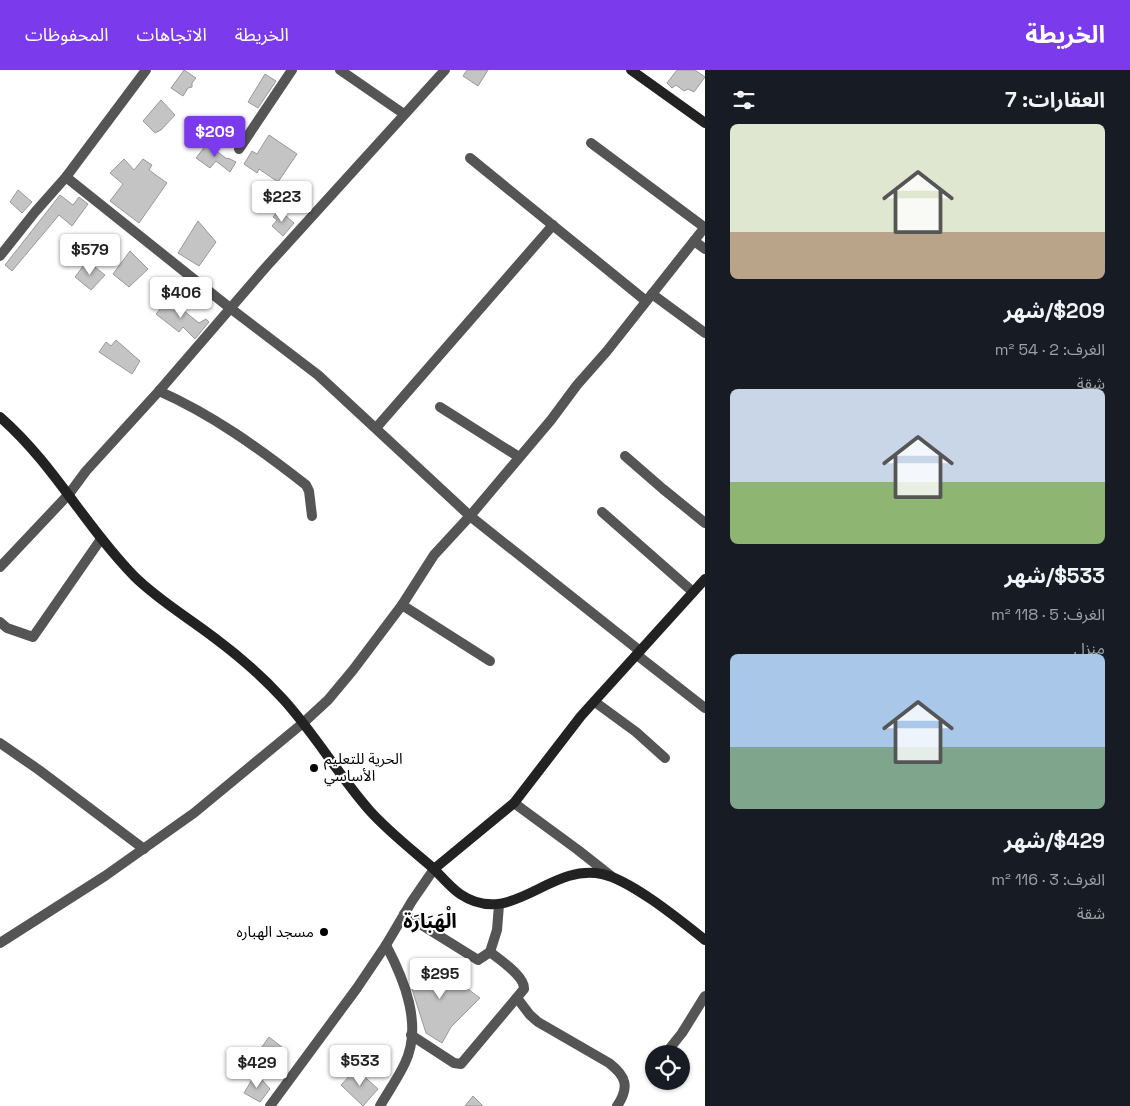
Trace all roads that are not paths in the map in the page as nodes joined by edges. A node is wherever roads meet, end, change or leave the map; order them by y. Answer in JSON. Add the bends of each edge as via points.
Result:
{"nodes":[{"id":1,"x":146,"y":70,"type":"edge"},
{"id":2,"x":292,"y":70,"type":"edge"},
{"id":3,"x":340,"y":70,"type":"edge"},
{"id":4,"x":445,"y":70,"type":"edge"},
{"id":5,"x":631,"y":70,"type":"edge"},
{"id":6,"x":404,"y":114,"type":"junction"},
{"id":7,"x":705,"y":123,"type":"edge"},
{"id":8,"x":591,"y":143,"type":"dead end"},
{"id":9,"x":239,"y":149,"type":"dead end"},
{"id":10,"x":470,"y":158,"type":"dead end"},
{"id":11,"x":66,"y":177,"type":"junction"},
{"id":12,"x":553,"y":225,"type":"junction"},
{"id":13,"x":705,"y":227,"type":"edge"},
{"id":14,"x":694,"y":241,"type":"junction"},
{"id":15,"x":705,"y":249,"type":"edge"},
{"id":16,"x":1,"y":252,"type":"edge"},
{"id":17,"x":649,"y":297,"type":"junction"},
{"id":18,"x":230,"y":308,"type":"junction"},
{"id":19,"x":705,"y":333,"type":"edge"},
{"id":20,"x":159,"y":391,"type":"junction"},
{"id":21,"x":440,"y":408,"type":"dead end"},
{"id":22,"x":0,"y":417,"type":"edge"},
{"id":23,"x":376,"y":428,"type":"junction"},
{"id":24,"x":626,"y":456,"type":"dead end"},
{"id":25,"x":519,"y":457,"type":"junction"},
{"id":26,"x":69,"y":494,"type":"junction"},
{"id":27,"x":602,"y":512,"type":"dead end"},
{"id":28,"x":312,"y":516,"type":"dead end"},
{"id":29,"x":470,"y":516,"type":"junction"},
{"id":30,"x":705,"y":523,"type":"edge"},
{"id":31,"x":101,"y":539,"type":"junction"},
{"id":32,"x":0,"y":567,"type":"edge"},
{"id":33,"x":705,"y":579,"type":"edge"},
{"id":34,"x":693,"y":592,"type":"junction"},
{"id":35,"x":402,"y":604,"type":"junction"},
{"id":36,"x":0,"y":622,"type":"edge"},
{"id":37,"x":638,"y":653,"type":"junction"},
{"id":38,"x":490,"y":661,"type":"dead end"},
{"id":39,"x":595,"y":702,"type":"junction"},
{"id":40,"x":705,"y":708,"type":"edge"},
{"id":41,"x":303,"y":723,"type":"junction"},
{"id":42,"x":0,"y":744,"type":"edge"},
{"id":43,"x":665,"y":758,"type":"dead end"},
{"id":44,"x":514,"y":803,"type":"junction"},
{"id":45,"x":144,"y":849,"type":"junction"},
{"id":46,"x":434,"y":869,"type":"junction"},
{"id":47,"x":611,"y":876,"type":"junction"},
{"id":48,"x":500,"y":905,"type":"junction"},
{"id":49,"x":404,"y":914,"type":"junction"},
{"id":50,"x":705,"y":940,"type":"edge"},
{"id":51,"x":0,"y":943,"type":"edge"},
{"id":52,"x":386,"y":945,"type":"junction"},
{"id":53,"x":490,"y":952,"type":"junction"},
{"id":54,"x":705,"y":996,"type":"edge"},
{"id":55,"x":517,"y":998,"type":"junction"},
{"id":56,"x":411,"y":1035,"type":"junction"},
{"id":57,"x":672,"y":1045,"type":"edge"},
{"id":58,"x":270,"y":1106,"type":"edge"},
{"id":59,"x":380,"y":1106,"type":"edge"},
{"id":60,"x":617,"y":1106,"type":"edge"}],
"edges":[{"from":1,"to":11,"type":"street"},
{"from":2,"to":9,"type":"street"},
{"from":3,"to":6,"type":"street"},
{"from":4,"to":6,"type":"street"},
{"from":5,"to":7,"type":"street"},
{"from":6,"to":18,"type":"street"},
{"from":8,"to":13,"type":"street"},
{"from":10,"to":12,"type":"street"},
{"from":11,"to":16,"type":"street"},
{"from":11,"to":18,"type":"street"},
{"from":12,"to":17,"type":"street"},
{"from":12,"to":23,"type":"street"},
{"from":13,"to":14,"type":"street"},
{"from":14,"to":15,"type":"street"},
{"from":14,"to":17,"type":"street"},
{"from":17,"to":19,"type":"street"},
{"from":17,"to":25,"type":"street"},
{"from":18,"to":20,"type":"street"},
{"from":18,"to":23,"type":"street","via":[[318,374]]},
{"from":20,"to":26,"type":"street"},
{"from":20,"to":28,"type":"street","via":[[221,423],[306,486]]},
{"from":21,"to":25,"type":"street"},
{"from":22,"to":26,"type":"street","via":[[37,454]]},
{"from":23,"to":29,"type":"street"},
{"from":24,"to":30,"type":"street"},
{"from":25,"to":29,"type":"street"},
{"from":26,"to":31,"type":"street"},
{"from":26,"to":32,"type":"street"},
{"from":27,"to":34,"type":"street"},
{"from":29,"to":35,"type":"street","via":[[434,555]]},
{"from":29,"to":37,"type":"street"},
{"from":31,"to":36,"type":"street","via":[[33,637],[7,628]]},
{"from":31,"to":41,"type":"street","via":[[135,577],[254,670]]},
{"from":33,"to":34,"type":"street"},
{"from":34,"to":37,"type":"street"},
{"from":35,"to":38,"type":"street"},
{"from":35,"to":41,"type":"street","via":[[353,670]]},
{"from":37,"to":39,"type":"street"},
{"from":37,"to":40,"type":"street"},
{"from":39,"to":43,"type":"street"},
{"from":39,"to":44,"type":"street"},
{"from":41,"to":45,"type":"street","via":[[212,799]]},
{"from":41,"to":46,"type":"street","via":[[369,810]]},
{"from":42,"to":45,"type":"street"},
{"from":44,"to":46,"type":"street"},
{"from":44,"to":47,"type":"street"},
{"from":45,"to":51,"type":"street"},
{"from":46,"to":48,"type":"street","via":[[457,893],[472,902]]},
{"from":46,"to":49,"type":"street"},
{"from":47,"to":48,"type":"street","via":[[571,875]]},
{"from":47,"to":50,"type":"street"},
{"from":48,"to":53,"type":"street","via":[[498,930]]},
{"from":49,"to":52,"type":"street"},
{"from":49,"to":53,"type":"street","via":[[478,960]]},
{"from":52,"to":56,"type":"street","via":[[407,994]]},
{"from":52,"to":58,"type":"street"},
{"from":53,"to":55,"type":"street","via":[[524,982],[524,989]]},
{"from":54,"to":57,"type":"street"},
{"from":55,"to":56,"type":"street","via":[[461,1064],[454,1063]]},
{"from":55,"to":60,"type":"street","via":[[538,1022],[619,1071],[625,1090]]},
{"from":56,"to":59,"type":"street","via":[[405,1063]]}]}
